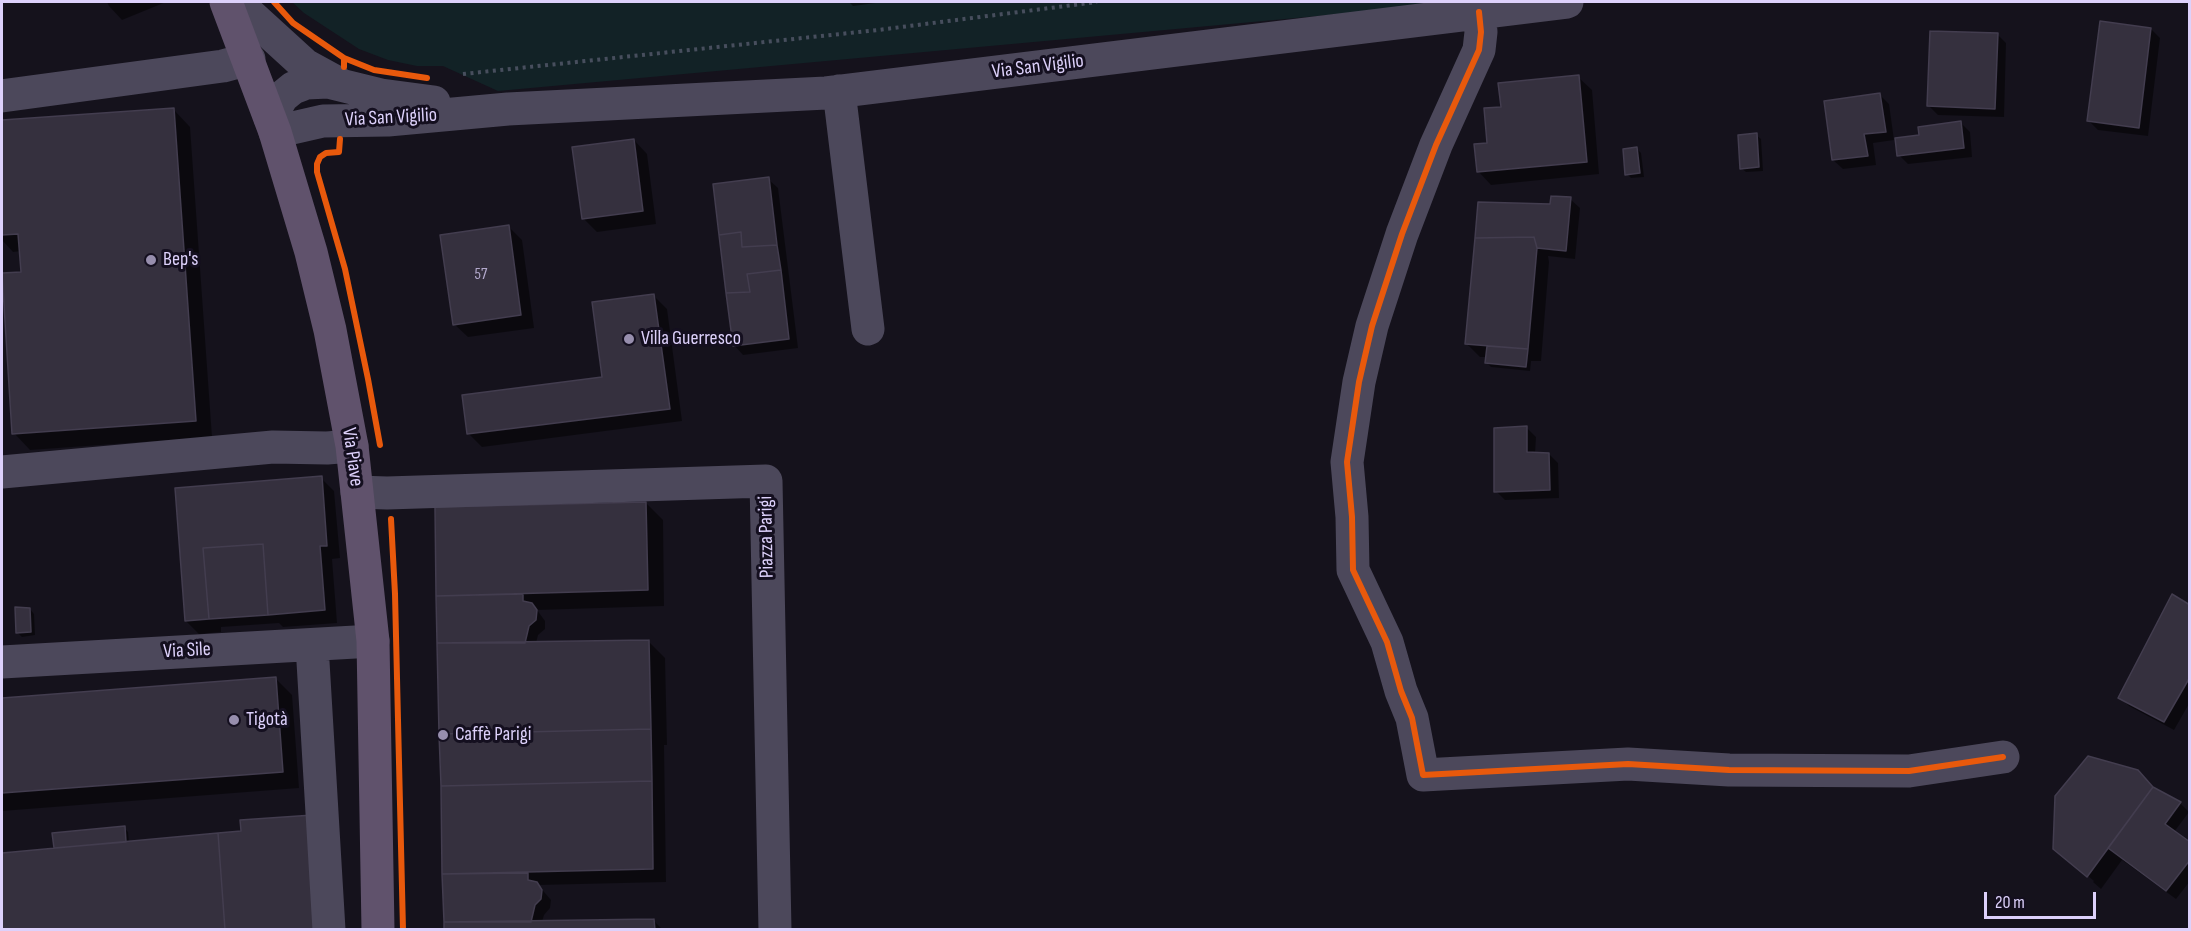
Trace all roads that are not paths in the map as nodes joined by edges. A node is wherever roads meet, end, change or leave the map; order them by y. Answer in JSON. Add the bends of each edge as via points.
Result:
{"nodes":[{"id":1,"x":226,"y":2,"type":"edge"},
{"id":2,"x":236,"y":2,"type":"edge"},
{"id":3,"x":1567,"y":2,"type":"edge"},
{"id":4,"x":1479,"y":12,"type":"junction"},
{"id":5,"x":249,"y":58,"type":"junction"},
{"id":6,"x":343,"y":85,"type":"junction"},
{"id":7,"x":839,"y":92,"type":"junction"},
{"id":8,"x":2,"y":96,"type":"edge"},
{"id":9,"x":508,"y":109,"type":"junction"},
{"id":10,"x":273,"y":125,"type":"junction"},
{"id":11,"x":868,"y":329,"type":"dead end"},
{"id":12,"x":352,"y":446,"type":"junction"},
{"id":13,"x":2,"y":472,"type":"edge"},
{"id":14,"x":357,"y":492,"type":"junction"},
{"id":15,"x":373,"y":641,"type":"junction"},
{"id":16,"x":312,"y":645,"type":"junction"},
{"id":17,"x":2,"y":662,"type":"edge"},
{"id":18,"x":2003,"y":757,"type":"dead end"},
{"id":19,"x":329,"y":930,"type":"edge"},
{"id":20,"x":378,"y":930,"type":"edge"},
{"id":21,"x":775,"y":930,"type":"edge"}],
"edges":[{"from":1,"to":5,"type":"main road","name":"Via Piave"},
{"from":2,"to":6,"type":"street","name":"Via San Vigilio","via":[[305,65]]},
{"from":3,"to":4,"type":"street","name":"Via San Vigilio"},
{"from":4,"to":7,"type":"street","name":"Via San Vigilio"},
{"from":4,"to":18,"type":"street","via":[[1479,50],[1436,145],[1372,326],[1347,462],[1353,570],[1387,642],[1412,718],[1423,775],[1628,764],[1729,770],[1909,771]]},
{"from":5,"to":8,"type":"street","via":[[223,66]]},
{"from":5,"to":10,"type":"main road","name":"Via Piave"},
{"from":6,"to":9,"type":"street","name":"Via San Vigilio","via":[[403,98]]},
{"from":6,"to":10,"type":"street","name":"Via San Vigilio","via":[[299,85],[282,97]]},
{"from":7,"to":9,"type":"street","name":"Via San Vigilio"},
{"from":7,"to":11,"type":"street"},
{"from":9,"to":10,"type":"street","name":"Via San Vigilio"},
{"from":10,"to":12,"type":"main road","name":"Via Piave","via":[[311,252]]},
{"from":12,"to":13,"type":"street","via":[[273,447]]},
{"from":12,"to":14,"type":"main road","name":"Via Piave"},
{"from":14,"to":15,"type":"main road","name":"Via Piave"},
{"from":14,"to":21,"type":"street","name":"Piazza Parigi","via":[[766,481]]},
{"from":15,"to":16,"type":"street","name":"Via Sile"},
{"from":15,"to":20,"type":"main road","name":"Via Piave"},
{"from":16,"to":17,"type":"street","name":"Via Sile"},
{"from":16,"to":19,"type":"street"}]}
